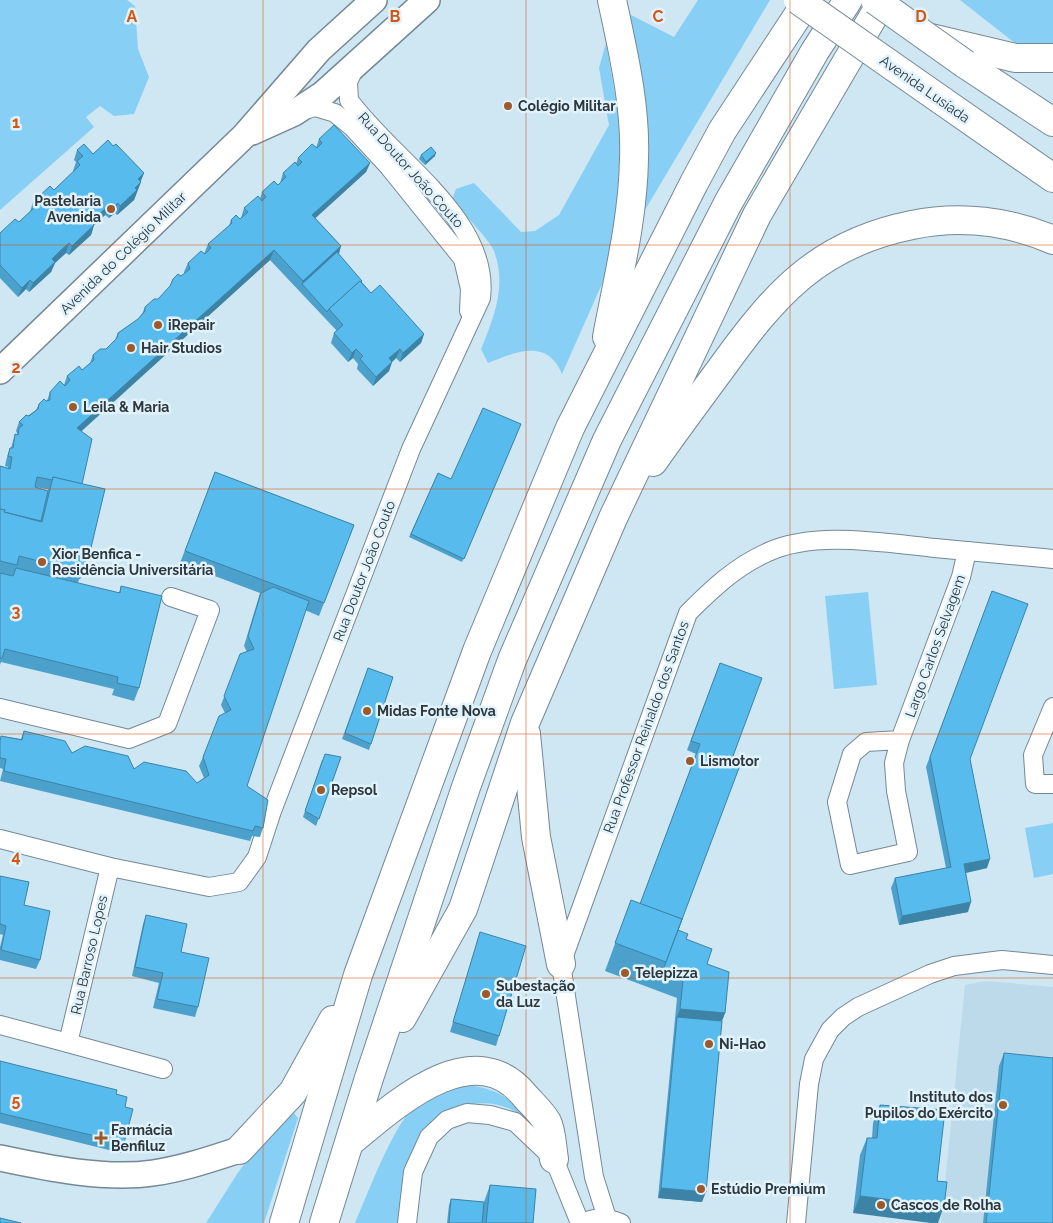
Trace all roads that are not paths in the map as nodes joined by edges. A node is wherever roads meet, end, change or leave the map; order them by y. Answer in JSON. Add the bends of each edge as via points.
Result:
{"nodes":[{"id":1,"x":374,"y":0,"type":"edge"},
{"id":2,"x":426,"y":0,"type":"edge"},
{"id":3,"x":612,"y":0,"type":"edge"},
{"id":4,"x":798,"y":0,"type":"edge"},
{"id":5,"x":808,"y":0,"type":"edge"},
{"id":6,"x":848,"y":0,"type":"edge"},
{"id":7,"x":875,"y":0,"type":"edge"},
{"id":8,"x":883,"y":0,"type":"edge"},
{"id":9,"x":927,"y":37,"type":"junction"},
{"id":10,"x":1050,"y":59,"type":"edge"},
{"id":11,"x":356,"y":65,"type":"junction"},
{"id":12,"x":294,"y":113,"type":"junction"},
{"id":13,"x":1053,"y":122,"type":"edge"},
{"id":14,"x":245,"y":134,"type":"junction"},
{"id":15,"x":1053,"y":178,"type":"edge"},
{"id":16,"x":1053,"y":240,"type":"edge"},
{"id":17,"x":468,"y":324,"type":"junction"},
{"id":18,"x":0,"y":371,"type":"edge"},
{"id":19,"x":600,"y":371,"type":"junction"},
{"id":20,"x":613,"y":518,"type":"junction"},
{"id":21,"x":967,"y":551,"type":"junction"},
{"id":22,"x":1053,"y":559,"type":"edge"},
{"id":23,"x":171,"y":597,"type":"dead end"},
{"id":24,"x":1053,"y":707,"type":"edge"},
{"id":25,"x":0,"y":708,"type":"edge"},
{"id":26,"x":525,"y":723,"type":"junction"},
{"id":27,"x":900,"y":740,"type":"junction"},
{"id":28,"x":1053,"y":784,"type":"edge"},
{"id":29,"x":0,"y":839,"type":"edge"},
{"id":30,"x":110,"y":867,"type":"junction"},
{"id":31,"x":561,"y":964,"type":"junction"},
{"id":32,"x":1053,"y":964,"type":"edge"},
{"id":33,"x":358,"y":975,"type":"junction"},
{"id":34,"x":0,"y":1025,"type":"edge"},
{"id":35,"x":68,"y":1044,"type":"junction"},
{"id":36,"x":163,"y":1069,"type":"dead end"},
{"id":37,"x":369,"y":1078,"type":"junction"},
{"id":38,"x":350,"y":1142,"type":"junction"},
{"id":39,"x":239,"y":1150,"type":"joint"},
{"id":40,"x":0,"y":1158,"type":"edge"},
{"id":41,"x":554,"y":1159,"type":"junction"},
{"id":42,"x":614,"y":1221,"type":"edge"},
{"id":43,"x":284,"y":1223,"type":"edge"},
{"id":44,"x":324,"y":1223,"type":"edge"},
{"id":45,"x":406,"y":1223,"type":"edge"},
{"id":46,"x":580,"y":1223,"type":"edge"},
{"id":47,"x":796,"y":1223,"type":"edge"}],
"edges":[{"from":1,"to":14,"type":"street","name":"Avenida do Colégio Militar","via":[[319,50]]},
{"from":2,"to":11,"type":"street","name":"Avenida do Colégio Militar"},
{"from":3,"to":19,"type":"main road","via":[[630,86],[634,158],[629,224]]},
{"from":4,"to":15,"type":"main road","name":"Avenida Lusíada","bridge":true},
{"from":5,"to":19,"type":"main road","via":[[722,131]]},
{"from":6,"to":37,"type":"main road","via":[[728,203],[607,440],[512,660],[466,786]]},
{"from":7,"to":9,"type":"main road","bridge":true},
{"from":8,"to":20,"type":"main road","via":[[757,215]]},
{"from":9,"to":10,"type":"main road","via":[[1016,58]]},
{"from":9,"to":13,"type":"main road","bridge":true},
{"from":11,"to":12,"type":"street","name":"Avenida do Colégio Militar","via":[[323,94]]},
{"from":11,"to":17,"type":"street","name":"Rua Doutor João Couto","via":[[348,82],[349,100],[459,222],[475,248],[483,285],[481,298]]},
{"from":12,"to":14,"type":"street","name":"Avenida do Colégio Militar"},
{"from":12,"to":17,"type":"street","via":[[315,107],[339,115],[389,167],[411,197],[448,237],[463,259],[468,274]]},
{"from":14,"to":18,"type":"street","name":"Avenida do Colégio Militar"},
{"from":16,"to":20,"type":"main road","via":[[1004,225],[944,221],[880,233],[844,246],[828,256],[787,286],[758,318]]},
{"from":17,"to":30,"type":"street","name":"Rua Doutor João Couto","via":[[411,449],[257,857],[238,882],[209,887]]},
{"from":19,"to":33,"type":"main road","via":[[570,428],[477,651]]},
{"from":20,"to":26,"type":"main road"},
{"from":21,"to":22,"type":"street","name":"Rua Professor Reinaldo dos Santos"},
{"from":21,"to":27,"type":"street","name":"Largo Carlos Selvagem"},
{"from":21,"to":31,"type":"street","name":"Rua Professor Reinaldo dos Santos","via":[[860,540],[800,543],[767,552],[742,565],[688,613]]},
{"from":23,"to":25,"type":"street","via":[[210,610],[167,724],[129,739]]},
{"from":24,"to":28,"type":"street","via":[[1033,755],[1035,784]]},
{"from":26,"to":31,"type":"main road","via":[[536,836]]},
{"from":26,"to":37,"type":"main road","via":[[463,909]]},
{"from":27,"to":27,"type":"street","name":"Largo Carlos Selvagem","via":[[894,763],[908,852],[850,865],[837,802],[852,754],[866,742]]},
{"from":29,"to":30,"type":"street","name":"Rua Doutor João Couto"},
{"from":30,"to":35,"type":"street","name":"Rua Barroso Lopes"},
{"from":31,"to":42,"type":"street","name":"Rua Professor Reinaldo dos Santos","via":[[594,1177]]},
{"from":32,"to":47,"type":"street","via":[[1002,960],[954,966],[858,1007],[830,1030],[814,1059],[809,1084]]},
{"from":33,"to":39,"type":"main road","via":[[293,1092]]},
{"from":33,"to":43,"type":"main road"},
{"from":34,"to":35,"type":"street"},
{"from":35,"to":36,"type":"street"},
{"from":37,"to":38,"type":"main road"},
{"from":38,"to":41,"type":"main road","via":[[403,1099],[450,1075],[486,1069],[516,1084],[547,1123]]},
{"from":38,"to":44,"type":"main road"},
{"from":39,"to":40,"type":"street","via":[[151,1173],[45,1168]]},
{"from":41,"to":45,"type":"street","via":[[515,1122],[467,1113],[447,1120],[429,1137],[413,1172]]},
{"from":41,"to":46,"type":"street"},
{"from":42,"to":46,"type":"street","via":[[593,1218]]}]}
